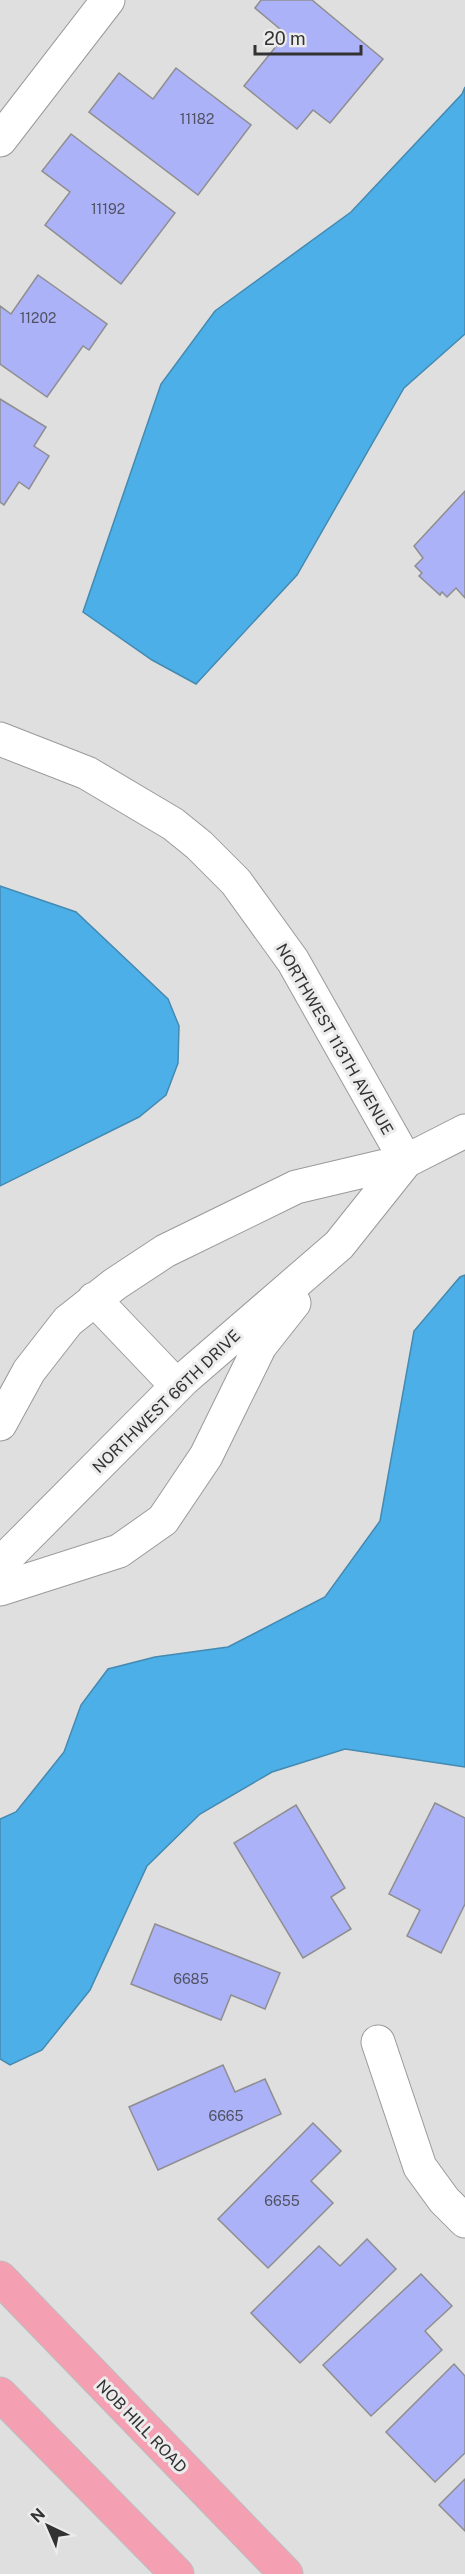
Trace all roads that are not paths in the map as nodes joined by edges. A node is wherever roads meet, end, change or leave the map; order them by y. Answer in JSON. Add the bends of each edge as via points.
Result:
{"nodes":[{"id":1,"x":108,"y":0,"type":"edge"},
{"id":2,"x":0,"y":140,"type":"edge"},
{"id":3,"x":0,"y":739,"type":"edge"},
{"id":4,"x":465,"y":1131,"type":"edge"},
{"id":5,"x":406,"y":1161,"type":"junction"},
{"id":6,"x":339,"y":1245,"type":"junction"},
{"id":7,"x":94,"y":1299,"type":"junction"},
{"id":8,"x":177,"y":1386,"type":"junction"},
{"id":9,"x":0,"y":1424,"type":"edge"},
{"id":10,"x":0,"y":1564,"type":"edge"},
{"id":11,"x":0,"y":1588,"type":"edge"},
{"id":12,"x":378,"y":2042,"type":"dead end"},
{"id":13,"x":465,"y":2222,"type":"edge"},
{"id":14,"x":0,"y":2278,"type":"edge"},
{"id":15,"x":0,"y":2394,"type":"edge"},
{"id":16,"x":177,"y":2574,"type":"edge"},
{"id":17,"x":286,"y":2574,"type":"edge"}],
"edges":[{"from":1,"to":2,"type":"street"},
{"from":3,"to":5,"type":"street","name":"NORTHWEST 113TH AVENUE","via":[[87,773],[173,824],[236,882],[293,961]]},
{"from":4,"to":5,"type":"street","name":"NORTHWEST 66TH DRIVE"},
{"from":5,"to":6,"type":"street","name":"NORTHWEST 66TH DRIVE"},
{"from":5,"to":7,"type":"street","name":"NORTHWEST 66TH DRIVE","via":[[297,1187],[165,1251]]},
{"from":6,"to":8,"type":"street","name":"NORTHWEST 66TH DRIVE"},
{"from":6,"to":11,"type":"street","name":"NORTHWEST 66TH DRIVE","via":[[260,1346],[206,1456],[163,1520],[119,1551]]},
{"from":7,"to":8,"type":"street"},
{"from":7,"to":9,"type":"street","name":"NORTHWEST 66TH DRIVE","via":[[68,1321],[29,1371]]},
{"from":8,"to":10,"type":"street","name":"NORTHWEST 66TH DRIVE"},
{"from":12,"to":13,"type":"street","via":[[420,2167]]},
{"from":14,"to":17,"type":"main road","name":"NOB HILL ROAD"},
{"from":15,"to":16,"type":"main road"}]}
